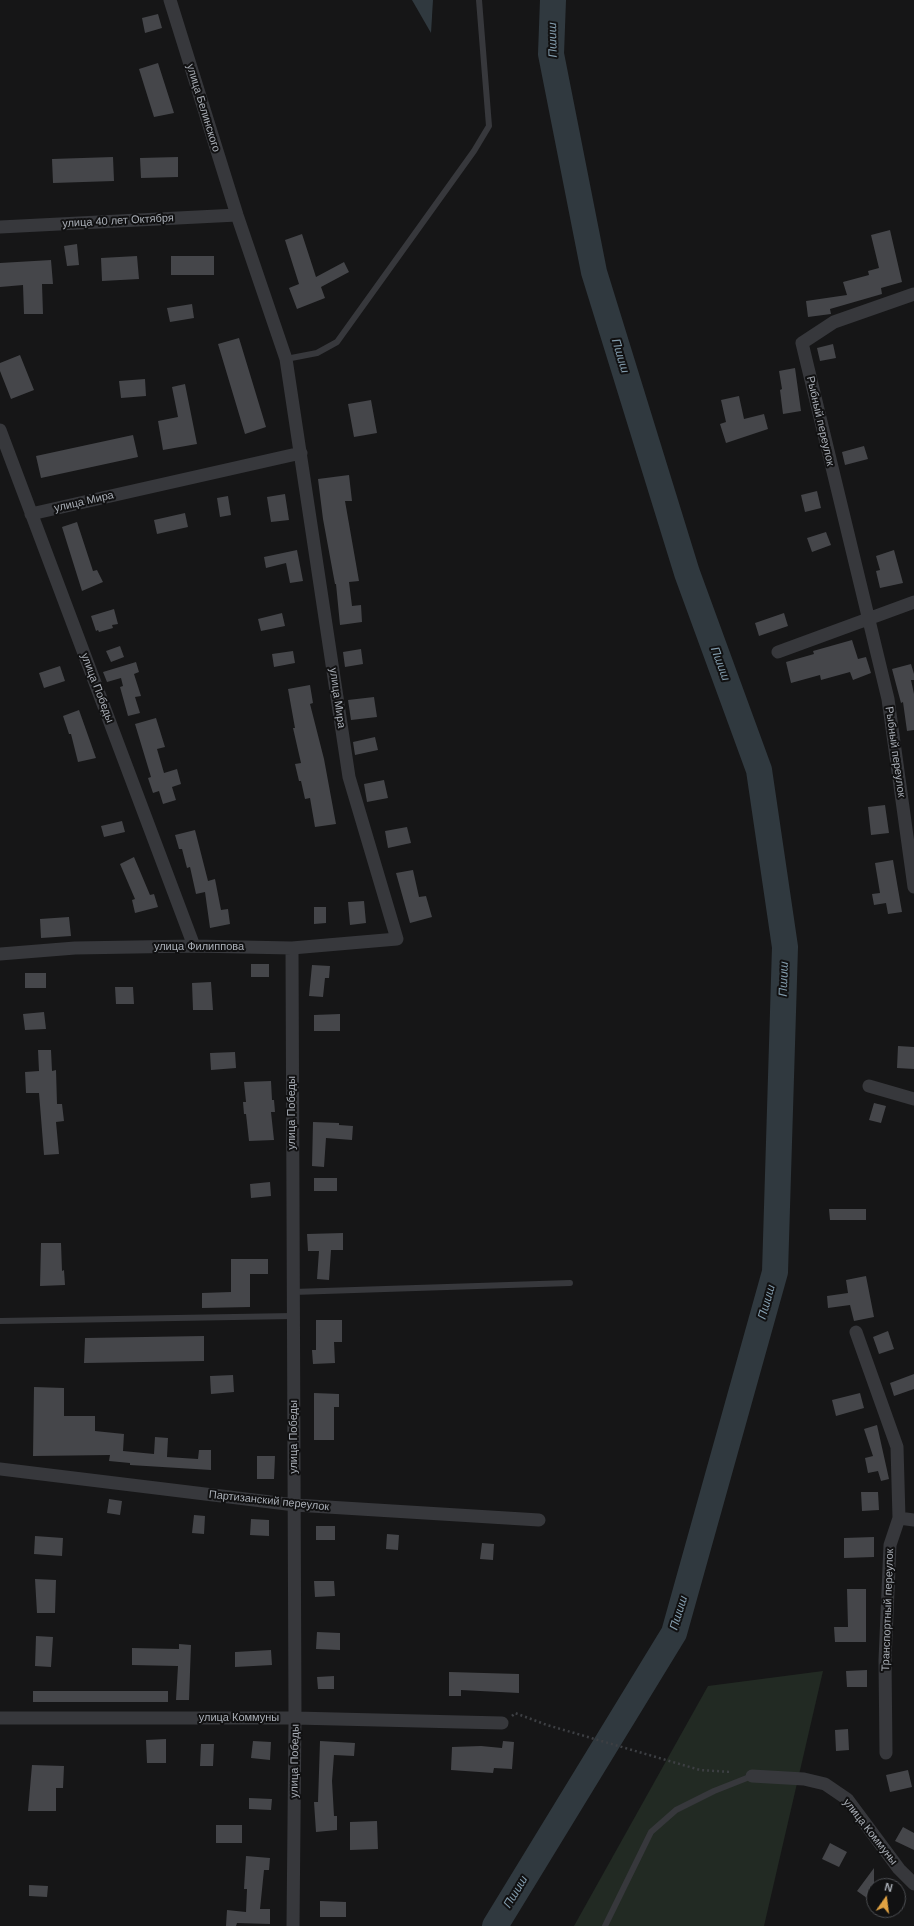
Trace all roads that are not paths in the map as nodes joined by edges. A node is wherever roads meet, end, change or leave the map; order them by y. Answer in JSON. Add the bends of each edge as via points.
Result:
{"nodes":[{"id":1,"x":170,"y":0,"type":"edge"},
{"id":2,"x":480,"y":0,"type":"edge"},
{"id":3,"x":237,"y":215,"type":"junction"},
{"id":4,"x":0,"y":227,"type":"edge"},
{"id":5,"x":914,"y":294,"type":"edge"},
{"id":6,"x":286,"y":359,"type":"junction"},
{"id":7,"x":0,"y":430,"type":"edge"},
{"id":8,"x":301,"y":453,"type":"junction"},
{"id":9,"x":31,"y":514,"type":"junction"},
{"id":10,"x":914,"y":602,"type":"edge"},
{"id":11,"x":868,"y":618,"type":"junction"},
{"id":12,"x":778,"y":652,"type":"dead end"},
{"id":13,"x":914,"y":887,"type":"edge"},
{"id":14,"x":397,"y":939,"type":"joint"},
{"id":15,"x":194,"y":946,"type":"junction"},
{"id":16,"x":292,"y":948,"type":"junction"},
{"id":17,"x":0,"y":954,"type":"edge"},
{"id":18,"x":869,"y":1086,"type":"dead end"},
{"id":19,"x":914,"y":1099,"type":"edge"},
{"id":20,"x":570,"y":1283,"type":"dead end"},
{"id":21,"x":294,"y":1292,"type":"junction"},
{"id":22,"x":293,"y":1316,"type":"junction"},
{"id":23,"x":0,"y":1321,"type":"edge"},
{"id":24,"x":856,"y":1332,"type":"dead end"},
{"id":25,"x":0,"y":1469,"type":"edge"},
{"id":26,"x":295,"y":1505,"type":"junction"},
{"id":27,"x":899,"y":1518,"type":"junction"},
{"id":28,"x":539,"y":1520,"type":"dead end"},
{"id":29,"x":914,"y":1520,"type":"edge"},
{"id":30,"x":0,"y":1718,"type":"edge"},
{"id":31,"x":295,"y":1718,"type":"junction"},
{"id":32,"x":502,"y":1723,"type":"road end"},
{"id":33,"x":886,"y":1753,"type":"dead end"},
{"id":34,"x":752,"y":1776,"type":"joint"},
{"id":35,"x":914,"y":1884,"type":"edge"},
{"id":36,"x":293,"y":1926,"type":"edge"},
{"id":37,"x":605,"y":1926,"type":"edge"}],
"edges":[{"from":1,"to":3,"type":"street","name":"улица Белинского"},
{"from":2,"to":6,"type":"lane","via":[[489,126],[474,151],[337,342],[317,354]]},
{"from":3,"to":4,"type":"street","name":"улица 40 лет Октября"},
{"from":3,"to":6,"type":"street","name":"улица Мира"},
{"from":5,"to":11,"type":"street","name":"Рыбный переулок","via":[[834,322],[802,344]]},
{"from":6,"to":8,"type":"street","name":"улица Мира"},
{"from":7,"to":9,"type":"street","name":"улица Победы"},
{"from":8,"to":9,"type":"street","name":"улица Мира"},
{"from":8,"to":14,"type":"street","name":"улица Мира","via":[[349,777]]},
{"from":9,"to":15,"type":"street","name":"улица Победы"},
{"from":10,"to":11,"type":"street"},
{"from":11,"to":12,"type":"street"},
{"from":11,"to":13,"type":"street","name":"Рыбный переулок","via":[[888,699]]},
{"from":14,"to":16,"type":"street","name":"улица Филиппова"},
{"from":15,"to":16,"type":"street","name":"улица Филиппова"},
{"from":15,"to":17,"type":"street","name":"улица Филиппова","via":[[75,948]]},
{"from":16,"to":21,"type":"street","name":"улица Победы"},
{"from":18,"to":19,"type":"street"},
{"from":20,"to":21,"type":"lane"},
{"from":21,"to":22,"type":"street","name":"улица Победы"},
{"from":22,"to":23,"type":"lane"},
{"from":22,"to":26,"type":"street","name":"улица Победы"},
{"from":24,"to":27,"type":"street","name":"Транспортный переулок","via":[[897,1447]]},
{"from":25,"to":26,"type":"street","name":"Партизанский переулок"},
{"from":26,"to":28,"type":"street","name":"Партизанский переулок"},
{"from":26,"to":31,"type":"street","name":"улица Победы"},
{"from":27,"to":29,"type":"street"},
{"from":27,"to":33,"type":"street","name":"Транспортный переулок","via":[[890,1545],[885,1660]]},
{"from":30,"to":31,"type":"street","name":"улица Коммуны"},
{"from":31,"to":32,"type":"street","name":"улица Коммуны"},
{"from":31,"to":36,"type":"street","name":"улица Победы"},
{"from":34,"to":35,"type":"street","name":"улица Коммуны","via":[[804,1779],[825,1784],[847,1799],[899,1869]]},
{"from":34,"to":37,"type":"lane","via":[[676,1810],[651,1832]]}]}
